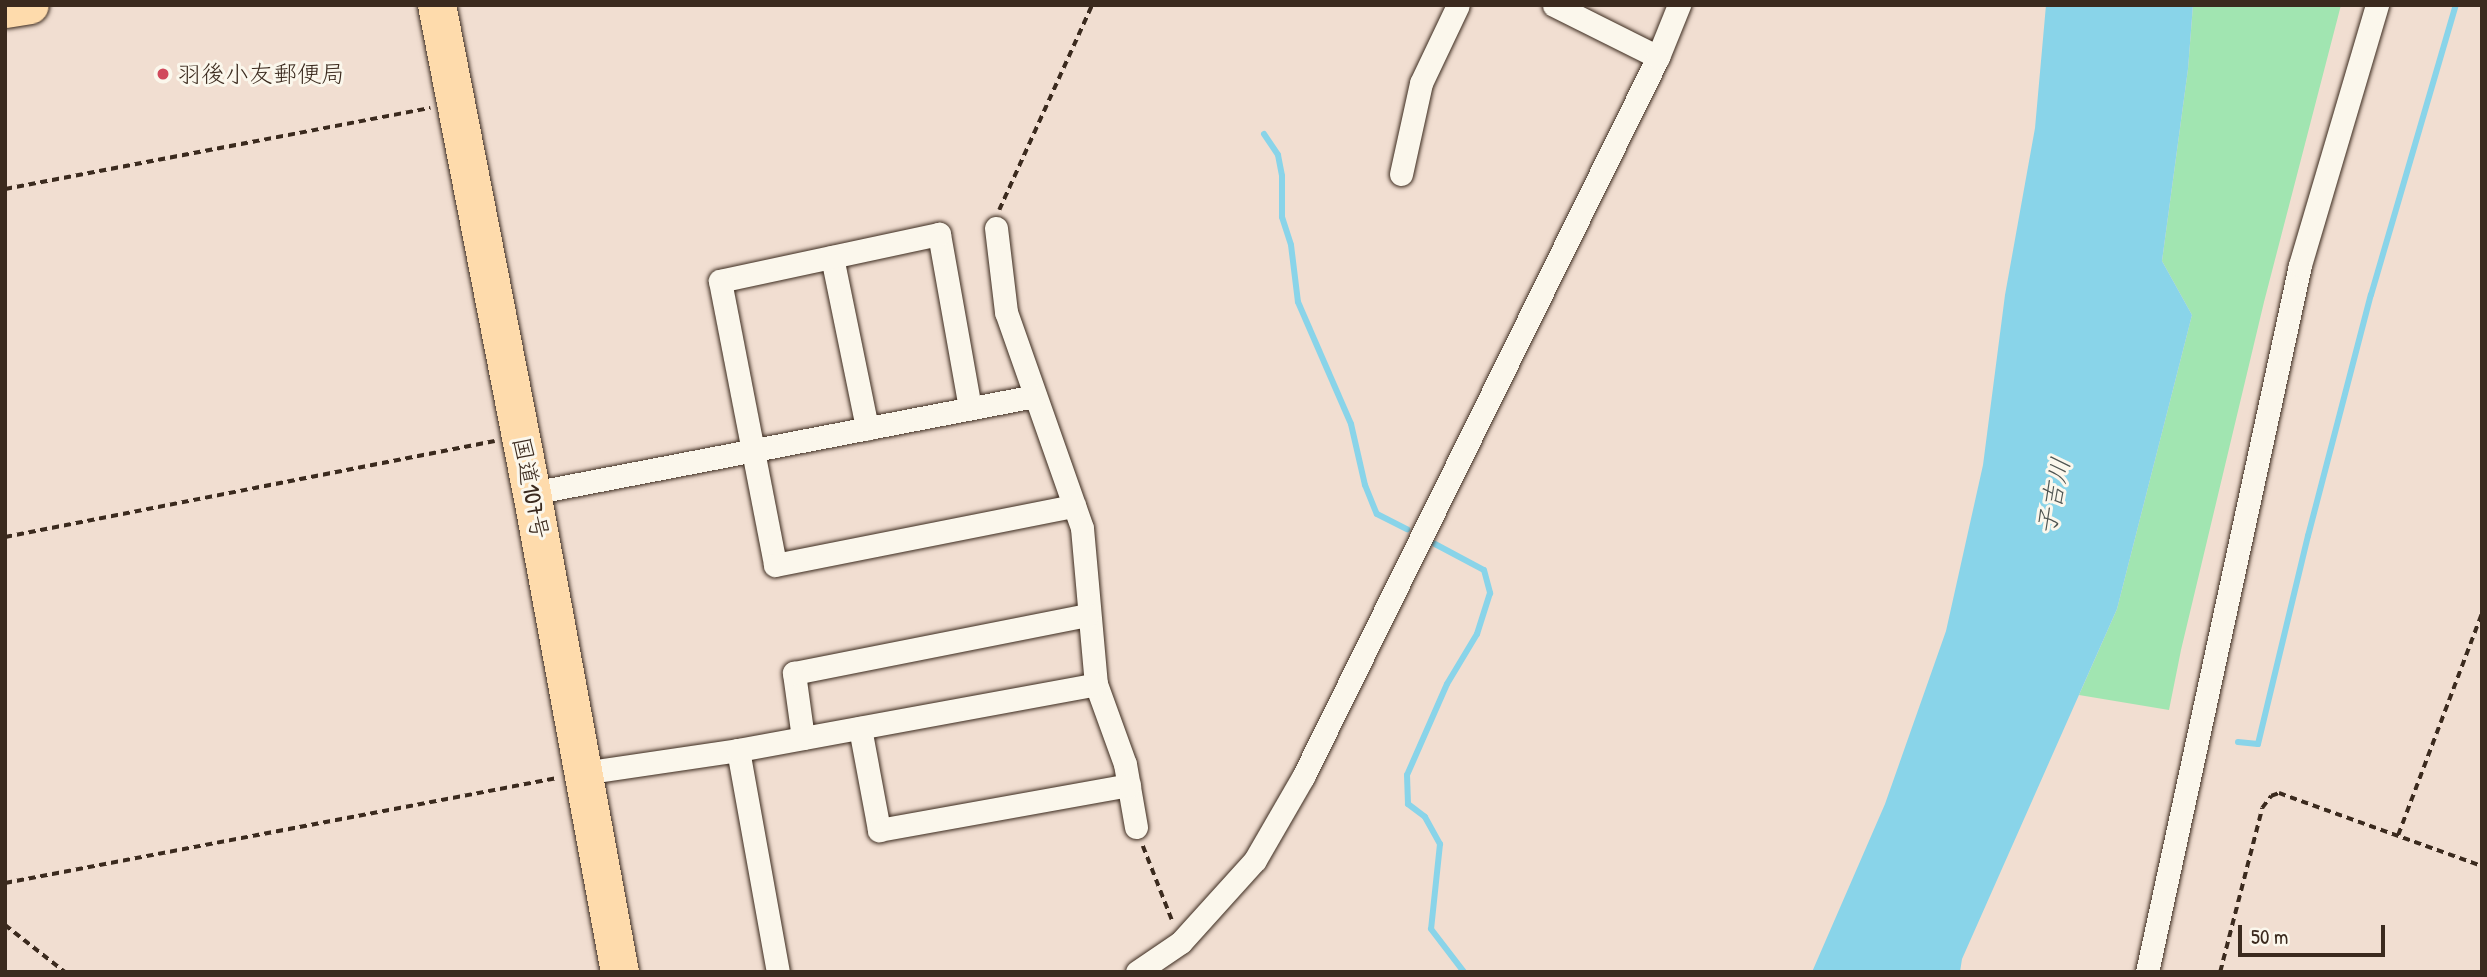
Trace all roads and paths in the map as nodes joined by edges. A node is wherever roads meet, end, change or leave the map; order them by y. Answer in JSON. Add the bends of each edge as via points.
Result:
{"nodes":[{"id":1,"x":30,"y":5,"type":"edge"},
{"id":2,"x":437,"y":5,"type":"edge"},
{"id":3,"x":1092,"y":5,"type":"edge"},
{"id":4,"x":1458,"y":5,"type":"edge"},
{"id":5,"x":1554,"y":5,"type":"edge"},
{"id":6,"x":1679,"y":5,"type":"edge"},
{"id":7,"x":2377,"y":5,"type":"edge"},
{"id":8,"x":5,"y":9,"type":"edge"},
{"id":9,"x":1658,"y":57,"type":"junction"},
{"id":10,"x":456,"y":103,"type":"junction"},
{"id":11,"x":1401,"y":174,"type":"dead end"},
{"id":12,"x":5,"y":189,"type":"edge"},
{"id":13,"x":996,"y":228,"type":"joint"},
{"id":14,"x":832,"y":257,"type":"junction"},
{"id":15,"x":1035,"y":396,"type":"junction"},
{"id":16,"x":970,"y":408,"type":"junction"},
{"id":17,"x":867,"y":428,"type":"junction"},
{"id":18,"x":521,"y":436,"type":"junction"},
{"id":19,"x":753,"y":449,"type":"junction"},
{"id":20,"x":532,"y":493,"type":"junction"},
{"id":21,"x":1074,"y":506,"type":"junction"},
{"id":22,"x":5,"y":537,"type":"edge"},
{"id":23,"x":2482,"y":613,"type":"edge"},
{"id":24,"x":1087,"y":615,"type":"junction"},
{"id":25,"x":1096,"y":684,"type":"junction"},
{"id":26,"x":860,"y":728,"type":"junction"},
{"id":27,"x":803,"y":738,"type":"junction"},
{"id":28,"x":738,"y":750,"type":"junction"},
{"id":29,"x":583,"y":773,"type":"junction"},
{"id":30,"x":1129,"y":785,"type":"junction"},
{"id":31,"x":1136,"y":827,"type":"joint"},
{"id":32,"x":2398,"y":835,"type":"junction"},
{"id":33,"x":2482,"y":866,"type":"edge"},
{"id":34,"x":5,"y":883,"type":"edge"},
{"id":35,"x":5,"y":925,"type":"edge"},
{"id":36,"x":1181,"y":942,"type":"junction"},
{"id":37,"x":65,"y":972,"type":"edge"},
{"id":38,"x":620,"y":972,"type":"edge"},
{"id":39,"x":778,"y":972,"type":"edge"},
{"id":40,"x":1137,"y":972,"type":"edge"},
{"id":41,"x":2147,"y":972,"type":"edge"},
{"id":42,"x":2220,"y":972,"type":"edge"}],
"edges":[{"from":1,"to":8,"type":"main road"},
{"from":2,"to":10,"type":"highway","name":"国道107号"},
{"from":3,"to":13,"type":"path","via":[[1001,201]]},
{"from":4,"to":11,"type":"street","via":[[1421,83]]},
{"from":5,"to":9,"type":"street"},
{"from":6,"to":9,"type":"street"},
{"from":7,"to":41,"type":"street","via":[[2300,265]]},
{"from":9,"to":36,"type":"street","via":[[1303,777],[1255,860]]},
{"from":10,"to":12,"type":"path"},
{"from":10,"to":18,"type":"highway","name":"国道107号"},
{"from":13,"to":15,"type":"street","via":[[1006,312]]},
{"from":14,"to":16,"type":"street","via":[[939,234]]},
{"from":14,"to":17,"type":"street"},
{"from":14,"to":19,"type":"street","via":[[720,281]]},
{"from":15,"to":16,"type":"street"},
{"from":15,"to":21,"type":"street"},
{"from":16,"to":17,"type":"street"},
{"from":17,"to":19,"type":"street"},
{"from":18,"to":20,"type":"highway","name":"国道107号"},
{"from":18,"to":22,"type":"path"},
{"from":19,"to":20,"type":"street"},
{"from":19,"to":21,"type":"street","via":[[775,565]]},
{"from":20,"to":29,"type":"highway","name":"国道107号"},
{"from":21,"to":24,"type":"street","via":[[1082,528]]},
{"from":23,"to":32,"type":"path"},
{"from":24,"to":25,"type":"street"},
{"from":24,"to":27,"type":"street","via":[[794,673]]},
{"from":25,"to":26,"type":"street"},
{"from":25,"to":30,"type":"street"},
{"from":26,"to":27,"type":"street"},
{"from":26,"to":30,"type":"street","via":[[879,830]]},
{"from":27,"to":28,"type":"street"},
{"from":28,"to":29,"type":"street"},
{"from":28,"to":39,"type":"street"},
{"from":29,"to":34,"type":"path"},
{"from":29,"to":38,"type":"highway","name":"国道107号"},
{"from":30,"to":31,"type":"street"},
{"from":31,"to":36,"type":"path"},
{"from":32,"to":33,"type":"path"},
{"from":32,"to":42,"type":"path","via":[[2279,793],[2272,796],[2262,808]]},
{"from":35,"to":37,"type":"path"},
{"from":36,"to":40,"type":"street"}]}
